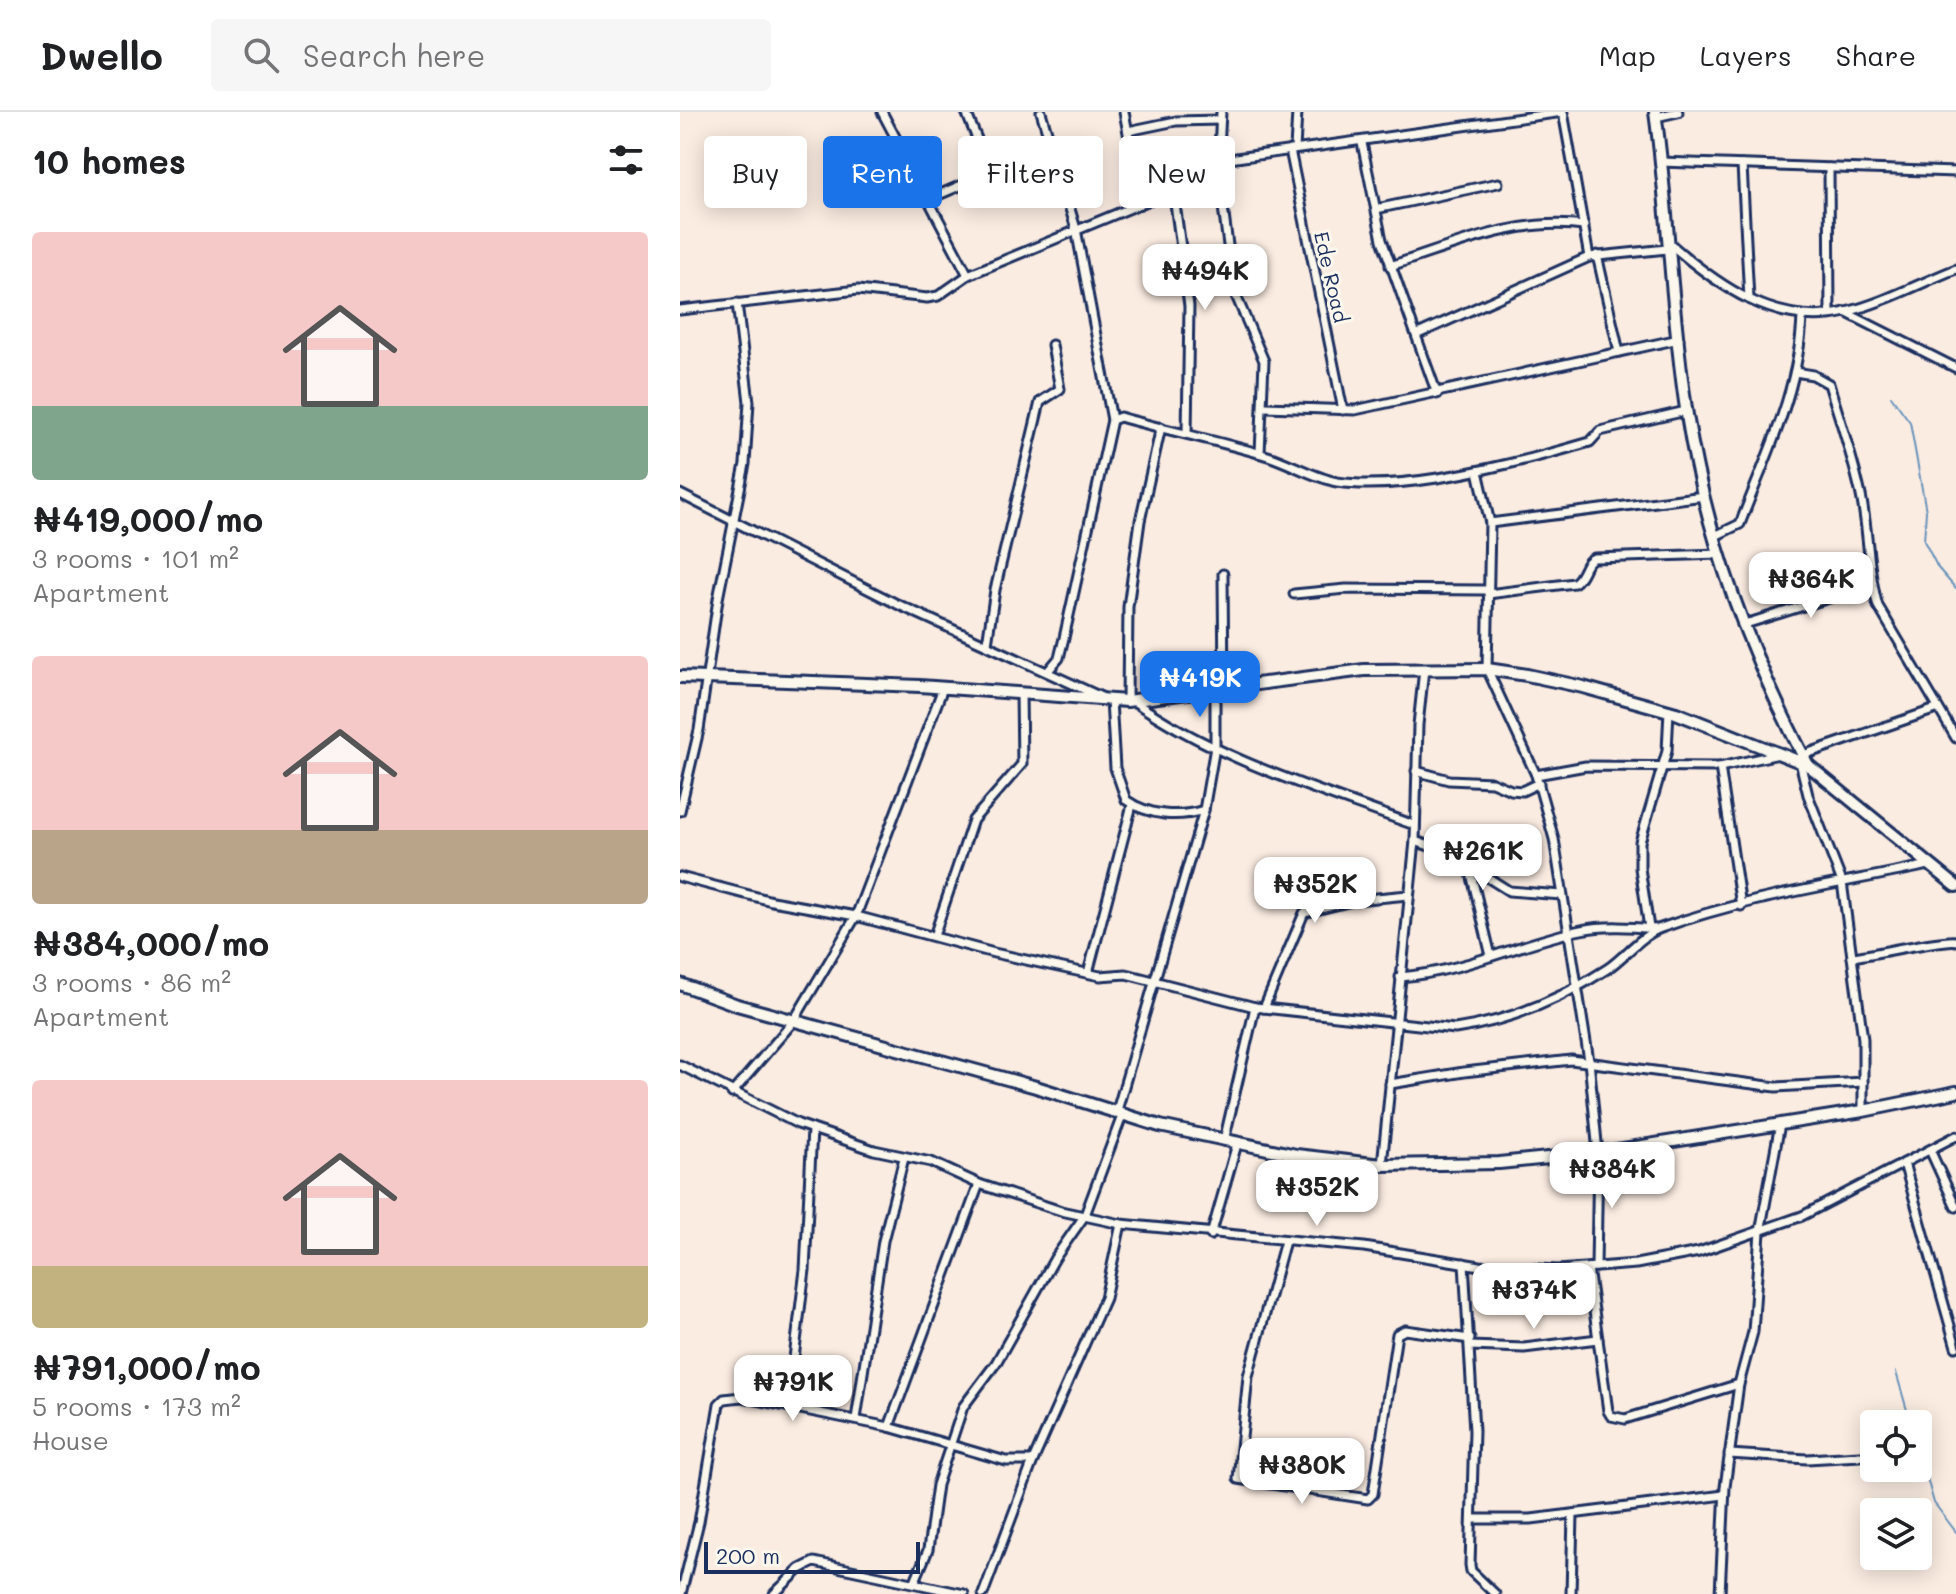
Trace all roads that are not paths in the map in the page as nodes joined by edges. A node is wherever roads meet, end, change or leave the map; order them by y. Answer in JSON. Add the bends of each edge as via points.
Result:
{"nodes":[{"id":1,"x":882,"y":112,"type":"edge"},
{"id":2,"x":966,"y":112,"type":"edge"},
{"id":3,"x":1041,"y":112,"type":"edge"},
{"id":4,"x":1124,"y":112,"type":"edge"},
{"id":5,"x":1297,"y":112,"type":"edge"},
{"id":6,"x":1484,"y":112,"type":"edge"},
{"id":7,"x":1678,"y":112,"type":"edge"},
{"id":8,"x":1655,"y":115,"type":"edge"},
{"id":9,"x":1220,"y":116,"type":"edge"},
{"id":10,"x":1487,"y":124,"type":"junction"},
{"id":11,"x":1128,"y":131,"type":"junction"},
{"id":12,"x":895,"y":136,"type":"edge"},
{"id":13,"x":976,"y":136,"type":"edge"},
{"id":14,"x":1047,"y":136,"type":"edge"},
{"id":15,"x":1129,"y":136,"type":"edge"},
{"id":16,"x":1219,"y":136,"type":"edge"},
{"id":17,"x":1362,"y":143,"type":"junction"},
{"id":18,"x":1293,"y":150,"type":"junction"},
{"id":19,"x":1235,"y":158,"type":"edge"},
{"id":20,"x":1658,"y":162,"type":"junction"},
{"id":21,"x":1742,"y":165,"type":"junction"},
{"id":22,"x":1829,"y":168,"type":"junction"},
{"id":23,"x":1956,"y":172,"type":"edge"},
{"id":24,"x":1498,"y":183,"type":"dead end"},
{"id":25,"x":934,"y":208,"type":"edge"},
{"id":26,"x":1069,"y":208,"type":"edge"},
{"id":27,"x":1125,"y":208,"type":"edge"},
{"id":28,"x":1176,"y":208,"type":"edge"},
{"id":29,"x":1223,"y":208,"type":"edge"},
{"id":30,"x":1376,"y":209,"type":"junction"},
{"id":31,"x":1584,"y":226,"type":"junction"},
{"id":32,"x":1076,"y":229,"type":"junction"},
{"id":33,"x":1667,"y":245,"type":"junction"},
{"id":34,"x":1593,"y":256,"type":"junction"},
{"id":35,"x":1390,"y":266,"type":"junction"},
{"id":36,"x":1956,"y":269,"type":"edge"},
{"id":37,"x":968,"y":275,"type":"junction"},
{"id":38,"x":1749,"y":299,"type":"junction"},
{"id":39,"x":737,"y":303,"type":"junction"},
{"id":40,"x":680,"y":310,"type":"edge"},
{"id":41,"x":1845,"y":312,"type":"junction"},
{"id":42,"x":1830,"y":313,"type":"junction"},
{"id":43,"x":1802,"y":315,"type":"junction"},
{"id":44,"x":1418,"y":334,"type":"junction"},
{"id":45,"x":1679,"y":339,"type":"junction"},
{"id":46,"x":1052,"y":345,"type":"dead end"},
{"id":47,"x":1619,"y":352,"type":"junction"},
{"id":48,"x":1956,"y":368,"type":"edge"},
{"id":49,"x":1795,"y":372,"type":"junction"},
{"id":50,"x":1437,"y":394,"type":"junction"},
{"id":51,"x":1265,"y":407,"type":"junction"},
{"id":52,"x":1343,"y":410,"type":"junction"},
{"id":53,"x":1686,"y":411,"type":"junction"},
{"id":54,"x":1112,"y":420,"type":"junction"},
{"id":55,"x":1161,"y":427,"type":"junction"},
{"id":56,"x":1187,"y":434,"type":"junction"},
{"id":57,"x":1260,"y":453,"type":"junction"},
{"id":58,"x":1478,"y":471,"type":"junction"},
{"id":59,"x":680,"y":494,"type":"edge"},
{"id":60,"x":1704,"y":496,"type":"junction"},
{"id":61,"x":734,"y":520,"type":"junction"},
{"id":62,"x":1490,"y":523,"type":"junction"},
{"id":63,"x":1715,"y":536,"type":"junction"},
{"id":64,"x":1720,"y":554,"type":"junction"},
{"id":65,"x":1223,"y":574,"type":"dead end"},
{"id":66,"x":1871,"y":585,"type":"junction"},
{"id":67,"x":1488,"y":592,"type":"junction"},
{"id":68,"x":1294,"y":594,"type":"dead end"},
{"id":69,"x":1742,"y":625,"type":"junction"},
{"id":70,"x":987,"y":644,"type":"junction"},
{"id":71,"x":1424,"y":669,"type":"junction"},
{"id":72,"x":1487,"y":669,"type":"junction"},
{"id":73,"x":1048,"y":671,"type":"junction"},
{"id":74,"x":680,"y":677,"type":"edge"},
{"id":75,"x":707,"y":679,"type":"junction"},
{"id":76,"x":943,"y":688,"type":"junction"},
{"id":77,"x":1220,"y":690,"type":"junction"},
{"id":78,"x":1021,"y":693,"type":"junction"},
{"id":79,"x":1109,"y":700,"type":"junction"},
{"id":80,"x":1130,"y":701,"type":"junction"},
{"id":81,"x":1936,"y":709,"type":"junction"},
{"id":82,"x":1669,"y":710,"type":"junction"},
{"id":83,"x":1956,"y":738,"type":"edge"},
{"id":84,"x":1215,"y":747,"type":"junction"},
{"id":85,"x":1782,"y":754,"type":"junction"},
{"id":86,"x":1804,"y":761,"type":"junction"},
{"id":87,"x":1664,"y":765,"type":"junction"},
{"id":88,"x":1720,"y":767,"type":"junction"},
{"id":89,"x":1416,"y":771,"type":"junction"},
{"id":90,"x":1537,"y":779,"type":"junction"},
{"id":91,"x":1132,"y":805,"type":"junction"},
{"id":92,"x":1204,"y":810,"type":"junction"},
{"id":93,"x":680,"y":811,"type":"edge"},
{"id":94,"x":1414,"y":825,"type":"junction"},
{"id":95,"x":1415,"y":841,"type":"junction"},
{"id":96,"x":1469,"y":865,"type":"junction"},
{"id":97,"x":1929,"y":865,"type":"junction"},
{"id":98,"x":680,"y":877,"type":"edge"},
{"id":99,"x":1842,"y":882,"type":"junction"},
{"id":100,"x":1956,"y":886,"type":"edge"},
{"id":101,"x":1408,"y":895,"type":"junction"},
{"id":102,"x":1562,"y":895,"type":"junction"},
{"id":103,"x":1741,"y":906,"type":"junction"},
{"id":104,"x":856,"y":916,"type":"junction"},
{"id":105,"x":1653,"y":929,"type":"junction"},
{"id":106,"x":1568,"y":933,"type":"junction"},
{"id":107,"x":934,"y":936,"type":"junction"},
{"id":108,"x":1956,"y":941,"type":"edge"},
{"id":109,"x":1491,"y":956,"type":"junction"},
{"id":110,"x":1852,"y":957,"type":"junction"},
{"id":111,"x":1088,"y":973,"type":"junction"},
{"id":112,"x":1400,"y":977,"type":"junction"},
{"id":113,"x":1155,"y":981,"type":"junction"},
{"id":114,"x":680,"y":984,"type":"edge"},
{"id":115,"x":1577,"y":986,"type":"junction"},
{"id":116,"x":1259,"y":1007,"type":"junction"},
{"id":117,"x":793,"y":1022,"type":"junction"},
{"id":118,"x":1396,"y":1022,"type":"junction"},
{"id":119,"x":1589,"y":1061,"type":"junction"},
{"id":120,"x":680,"y":1065,"type":"edge"},
{"id":121,"x":1863,"y":1082,"type":"junction"},
{"id":122,"x":1390,"y":1084,"type":"junction"},
{"id":123,"x":1956,"y":1092,"type":"edge"},
{"id":124,"x":732,"y":1093,"type":"junction"},
{"id":125,"x":1863,"y":1111,"type":"junction"},
{"id":126,"x":1119,"y":1115,"type":"junction"},
{"id":127,"x":1780,"y":1124,"type":"junction"},
{"id":128,"x":812,"y":1129,"type":"junction"},
{"id":129,"x":1956,"y":1136,"type":"edge"},
{"id":130,"x":1224,"y":1141,"type":"junction"},
{"id":131,"x":1237,"y":1144,"type":"junction"},
{"id":132,"x":1930,"y":1150,"type":"junction"},
{"id":133,"x":1598,"y":1153,"type":"junction"},
{"id":134,"x":904,"y":1158,"type":"junction"},
{"id":135,"x":1904,"y":1163,"type":"junction"},
{"id":136,"x":1382,"y":1165,"type":"junction"},
{"id":137,"x":979,"y":1184,"type":"junction"},
{"id":138,"x":1956,"y":1207,"type":"edge"},
{"id":139,"x":1085,"y":1215,"type":"junction"},
{"id":140,"x":1121,"y":1224,"type":"junction"},
{"id":141,"x":1760,"y":1232,"type":"junction"},
{"id":142,"x":1211,"y":1235,"type":"junction"},
{"id":143,"x":1285,"y":1241,"type":"junction"},
{"id":144,"x":1464,"y":1263,"type":"junction"},
{"id":145,"x":1592,"y":1268,"type":"junction"},
{"id":146,"x":1598,"y":1339,"type":"junction"},
{"id":147,"x":1470,"y":1342,"type":"junction"},
{"id":148,"x":1956,"y":1347,"type":"edge"},
{"id":149,"x":1739,"y":1384,"type":"junction"},
{"id":150,"x":788,"y":1406,"type":"junction"},
{"id":151,"x":856,"y":1419,"type":"junction"},
{"id":152,"x":889,"y":1427,"type":"junction"},
{"id":153,"x":950,"y":1443,"type":"junction"},
{"id":154,"x":1729,"y":1454,"type":"junction"},
{"id":155,"x":1860,"y":1456,"type":"dead end"},
{"id":156,"x":1033,"y":1461,"type":"junction"},
{"id":157,"x":1724,"y":1495,"type":"junction"},
{"id":158,"x":1573,"y":1515,"type":"junction"},
{"id":159,"x":1473,"y":1519,"type":"junction"},
{"id":160,"x":915,"y":1581,"type":"junction"},
{"id":161,"x":681,"y":1594,"type":"edge"},
{"id":162,"x":774,"y":1594,"type":"edge"},
{"id":163,"x":964,"y":1594,"type":"edge"},
{"id":164,"x":983,"y":1594,"type":"edge"},
{"id":165,"x":1495,"y":1594,"type":"edge"},
{"id":166,"x":1571,"y":1594,"type":"edge"},
{"id":167,"x":1720,"y":1594,"type":"edge"}],
"edges":[{"from":1,"to":12,"type":"street"},
{"from":2,"to":13,"type":"street"},
{"from":3,"to":14,"type":"street"},
{"from":4,"to":11,"type":"street"},
{"from":5,"to":18,"type":"street","name":"Ede Road"},
{"from":6,"to":10,"type":"street"},
{"from":7,"to":8,"type":"street"},
{"from":8,"to":20,"type":"street"},
{"from":9,"to":11,"type":"street"},
{"from":9,"to":16,"type":"street"},
{"from":10,"to":17,"type":"street"},
{"from":10,"to":31,"type":"street","via":[[1563,112]]},
{"from":11,"to":15,"type":"street"},
{"from":17,"to":18,"type":"street"},
{"from":17,"to":30,"type":"street"},
{"from":18,"to":19,"type":"street"},
{"from":18,"to":52,"type":"street","name":"Ede Road"},
{"from":20,"to":21,"type":"street"},
{"from":20,"to":33,"type":"street"},
{"from":21,"to":22,"type":"street"},
{"from":21,"to":38,"type":"street"},
{"from":22,"to":23,"type":"street"},
{"from":22,"to":42,"type":"street"},
{"from":24,"to":30,"type":"street"},
{"from":25,"to":37,"type":"street"},
{"from":26,"to":32,"type":"street"},
{"from":27,"to":32,"type":"street"},
{"from":28,"to":56,"type":"street","via":[[1189,306]]},
{"from":29,"to":51,"type":"street","via":[[1234,291],[1263,352]]},
{"from":30,"to":35,"type":"street"},
{"from":31,"to":34,"type":"street"},
{"from":31,"to":35,"type":"street","via":[[1521,225]]},
{"from":32,"to":37,"type":"street"},
{"from":32,"to":54,"type":"street"},
{"from":33,"to":34,"type":"street"},
{"from":33,"to":38,"type":"street"},
{"from":33,"to":45,"type":"street"},
{"from":34,"to":44,"type":"street"},
{"from":34,"to":47,"type":"street"},
{"from":35,"to":44,"type":"street"},
{"from":36,"to":41,"type":"street"},
{"from":37,"to":39,"type":"street","via":[[927,298],[858,290]]},
{"from":38,"to":43,"type":"street"},
{"from":39,"to":40,"type":"street"},
{"from":39,"to":61,"type":"street","via":[[749,402]]},
{"from":41,"to":42,"type":"street"},
{"from":41,"to":48,"type":"street"},
{"from":42,"to":43,"type":"street"},
{"from":43,"to":49,"type":"street"},
{"from":44,"to":50,"type":"street"},
{"from":45,"to":47,"type":"street"},
{"from":45,"to":53,"type":"street"},
{"from":46,"to":70,"type":"street","via":[[1060,389],[1040,402]]},
{"from":47,"to":50,"type":"street"},
{"from":49,"to":63,"type":"street","via":[[1740,524]]},
{"from":49,"to":66,"type":"street","via":[[1829,384],[1860,491]]},
{"from":50,"to":52,"type":"street"},
{"from":51,"to":52,"type":"street"},
{"from":51,"to":57,"type":"street"},
{"from":53,"to":58,"type":"street","via":[[1600,431],[1590,442]]},
{"from":53,"to":60,"type":"street"},
{"from":54,"to":55,"type":"street","via":[[1120,417]]},
{"from":54,"to":73,"type":"street","via":[[1059,658]]},
{"from":55,"to":56,"type":"street"},
{"from":55,"to":80,"type":"street","via":[[1128,607]]},
{"from":56,"to":57,"type":"street"},
{"from":57,"to":58,"type":"street","via":[[1339,482]]},
{"from":58,"to":62,"type":"street"},
{"from":59,"to":61,"type":"street"},
{"from":60,"to":62,"type":"street"},
{"from":60,"to":63,"type":"street"},
{"from":61,"to":70,"type":"street"},
{"from":61,"to":75,"type":"street"},
{"from":62,"to":67,"type":"street"},
{"from":63,"to":64,"type":"street"},
{"from":64,"to":67,"type":"street","via":[[1594,558],[1574,583]]},
{"from":64,"to":69,"type":"street"},
{"from":65,"to":77,"type":"street"},
{"from":66,"to":69,"type":"street"},
{"from":66,"to":81,"type":"street"},
{"from":67,"to":68,"type":"street","via":[[1346,589]]},
{"from":67,"to":72,"type":"street"},
{"from":69,"to":86,"type":"street"},
{"from":70,"to":73,"type":"street"},
{"from":71,"to":72,"type":"street"},
{"from":71,"to":77,"type":"street","via":[[1364,670]]},
{"from":71,"to":89,"type":"street"},
{"from":72,"to":82,"type":"street"},
{"from":72,"to":90,"type":"street"},
{"from":73,"to":79,"type":"street"},
{"from":74,"to":75,"type":"street"},
{"from":75,"to":76,"type":"street"},
{"from":75,"to":93,"type":"street"},
{"from":76,"to":78,"type":"street"},
{"from":76,"to":104,"type":"street"},
{"from":77,"to":80,"type":"street"},
{"from":77,"to":84,"type":"street"},
{"from":78,"to":79,"type":"street"},
{"from":78,"to":107,"type":"street","via":[[1022,764],[973,820]]},
{"from":79,"to":80,"type":"street"},
{"from":79,"to":91,"type":"street","via":[[1119,789]]},
{"from":80,"to":84,"type":"street"},
{"from":81,"to":83,"type":"street"},
{"from":81,"to":86,"type":"street"},
{"from":82,"to":85,"type":"street"},
{"from":82,"to":87,"type":"street"},
{"from":84,"to":92,"type":"street"},
{"from":84,"to":94,"type":"street"},
{"from":85,"to":86,"type":"street"},
{"from":85,"to":88,"type":"street"},
{"from":86,"to":97,"type":"street"},
{"from":86,"to":99,"type":"street","via":[[1813,808]]},
{"from":87,"to":88,"type":"street"},
{"from":87,"to":90,"type":"street","via":[[1586,766]]},
{"from":87,"to":105,"type":"street","via":[[1640,842]]},
{"from":88,"to":103,"type":"street"},
{"from":89,"to":90,"type":"street","via":[[1522,791]]},
{"from":89,"to":94,"type":"street"},
{"from":90,"to":102,"type":"street"},
{"from":91,"to":92,"type":"street","via":[[1160,814]]},
{"from":91,"to":111,"type":"street"},
{"from":92,"to":113,"type":"street"},
{"from":94,"to":95,"type":"street"},
{"from":95,"to":96,"type":"street"},
{"from":95,"to":101,"type":"street"},
{"from":96,"to":102,"type":"street","via":[[1509,891]]},
{"from":96,"to":109,"type":"street"},
{"from":97,"to":99,"type":"street"},
{"from":97,"to":100,"type":"street"},
{"from":98,"to":104,"type":"street"},
{"from":99,"to":103,"type":"street"},
{"from":99,"to":110,"type":"street"},
{"from":101,"to":112,"type":"street"},
{"from":101,"to":116,"type":"street","via":[[1304,913]]},
{"from":102,"to":106,"type":"street"},
{"from":103,"to":105,"type":"street"},
{"from":104,"to":107,"type":"street"},
{"from":104,"to":117,"type":"street"},
{"from":105,"to":106,"type":"street"},
{"from":105,"to":115,"type":"street","via":[[1607,969]]},
{"from":106,"to":109,"type":"street"},
{"from":106,"to":115,"type":"street"},
{"from":107,"to":111,"type":"street"},
{"from":108,"to":110,"type":"street"},
{"from":109,"to":112,"type":"street","via":[[1449,972]]},
{"from":110,"to":121,"type":"street"},
{"from":111,"to":113,"type":"street"},
{"from":112,"to":118,"type":"street"},
{"from":113,"to":116,"type":"street"},
{"from":113,"to":126,"type":"street"},
{"from":114,"to":117,"type":"street"},
{"from":115,"to":118,"type":"street","via":[[1485,1024],[1455,1029]]},
{"from":115,"to":119,"type":"street"},
{"from":116,"to":118,"type":"street"},
{"from":116,"to":130,"type":"street"},
{"from":117,"to":124,"type":"street"},
{"from":117,"to":126,"type":"street","via":[[1036,1087]]},
{"from":118,"to":122,"type":"street"},
{"from":119,"to":121,"type":"street","via":[[1776,1087]]},
{"from":119,"to":122,"type":"street"},
{"from":119,"to":133,"type":"street"},
{"from":120,"to":124,"type":"street"},
{"from":121,"to":125,"type":"street"},
{"from":122,"to":136,"type":"street"},
{"from":123,"to":125,"type":"street"},
{"from":124,"to":128,"type":"street"},
{"from":125,"to":127,"type":"street"},
{"from":126,"to":130,"type":"street"},
{"from":126,"to":139,"type":"street"},
{"from":127,"to":133,"type":"street"},
{"from":127,"to":141,"type":"street"},
{"from":128,"to":134,"type":"street"},
{"from":128,"to":150,"type":"street","via":[[805,1270]]},
{"from":129,"to":132,"type":"street"},
{"from":130,"to":131,"type":"street"},
{"from":131,"to":136,"type":"street"},
{"from":131,"to":142,"type":"street"},
{"from":132,"to":135,"type":"street"},
{"from":132,"to":138,"type":"street"},
{"from":133,"to":136,"type":"street","via":[[1499,1163]]},
{"from":133,"to":145,"type":"street"},
{"from":134,"to":137,"type":"street","via":[[931,1162]]},
{"from":134,"to":151,"type":"street","via":[[883,1241]]},
{"from":135,"to":141,"type":"street"},
{"from":135,"to":148,"type":"street"},
{"from":137,"to":139,"type":"street"},
{"from":137,"to":152,"type":"street"},
{"from":139,"to":140,"type":"street"},
{"from":139,"to":153,"type":"street","via":[[996,1363],[963,1407]]},
{"from":140,"to":142,"type":"street"},
{"from":140,"to":156,"type":"street","via":[[1105,1298]]},
{"from":141,"to":145,"type":"street","via":[[1699,1252]]},
{"from":141,"to":149,"type":"street","via":[[1758,1298]]},
{"from":142,"to":143,"type":"street"},
{"from":143,"to":144,"type":"street"},
{"from":143,"to":147,"type":"street","via":[[1248,1376],[1238,1479],[1368,1499],[1373,1494],[1397,1334],[1405,1330]]},
{"from":144,"to":145,"type":"street"},
{"from":144,"to":147,"type":"street"},
{"from":145,"to":146,"type":"street"},
{"from":146,"to":147,"type":"street","via":[[1524,1348]]},
{"from":146,"to":149,"type":"street","via":[[1608,1411],[1617,1419]]},
{"from":147,"to":159,"type":"street"},
{"from":149,"to":154,"type":"street"},
{"from":150,"to":151,"type":"street"},
{"from":150,"to":161,"type":"street","via":[[741,1397],[719,1404]]},
{"from":151,"to":152,"type":"street"},
{"from":152,"to":153,"type":"street"},
{"from":153,"to":156,"type":"street","via":[[1006,1461]]},
{"from":153,"to":160,"type":"street","via":[[937,1485],[928,1550]]},
{"from":154,"to":155,"type":"street"},
{"from":154,"to":157,"type":"street"},
{"from":156,"to":164,"type":"street"},
{"from":157,"to":158,"type":"street"},
{"from":157,"to":167,"type":"street"},
{"from":158,"to":159,"type":"street"},
{"from":158,"to":166,"type":"street"},
{"from":159,"to":165,"type":"street","via":[[1471,1571]]},
{"from":160,"to":162,"type":"street","via":[[814,1562]]},
{"from":160,"to":163,"type":"street"}]}
